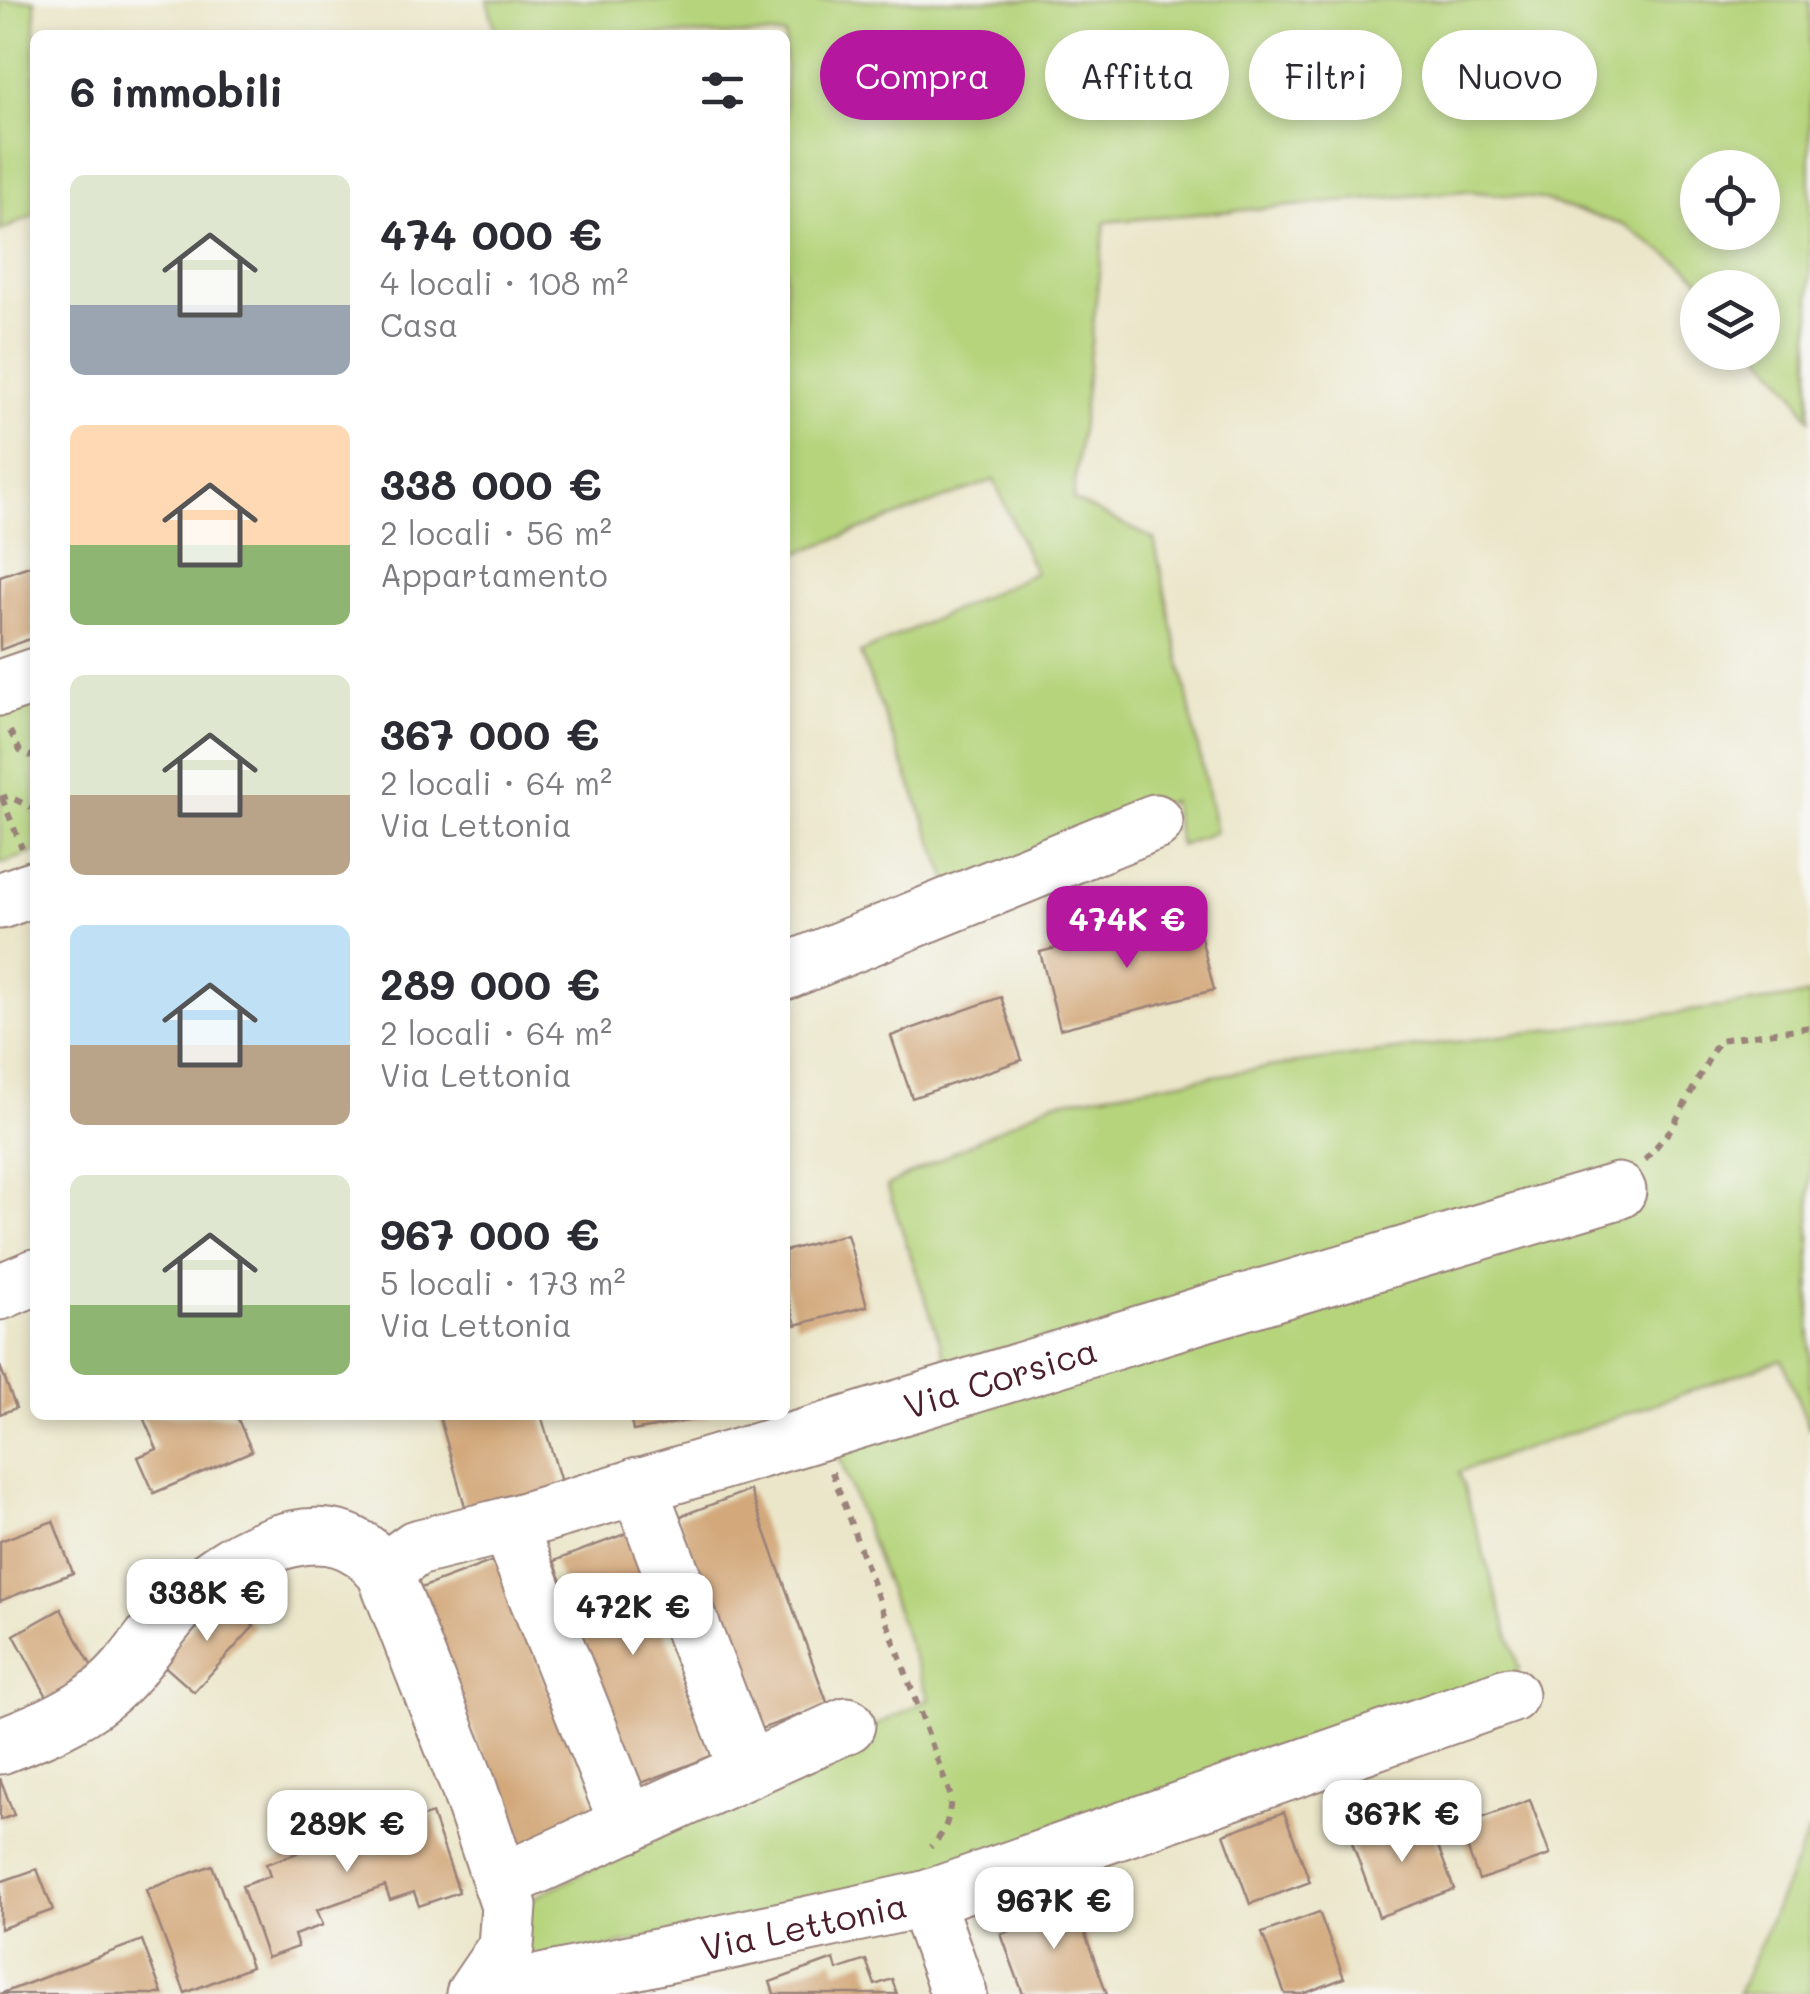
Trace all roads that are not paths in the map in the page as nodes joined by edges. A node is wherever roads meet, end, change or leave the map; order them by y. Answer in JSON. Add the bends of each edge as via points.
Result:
{"nodes":[{"id":1,"x":30,"y":678,"type":"edge"},
{"id":2,"x":0,"y":688,"type":"edge"},
{"id":3,"x":1155,"y":822,"type":"dead end"},
{"id":4,"x":790,"y":970,"type":"edge"},
{"id":5,"x":1618,"y":1191,"type":"road end"},
{"id":6,"x":30,"y":1280,"type":"edge"},
{"id":7,"x":0,"y":1292,"type":"edge"},
{"id":8,"x":638,"y":1485,"type":"junction"},
{"id":9,"x":508,"y":1525,"type":"junction"},
{"id":10,"x":384,"y":1572,"type":"junction"},
{"id":11,"x":1510,"y":1695,"type":"dead end"},
{"id":12,"x":848,"y":1725,"type":"dead end"},
{"id":13,"x":0,"y":1746,"type":"edge"},
{"id":14,"x":747,"y":1770,"type":"junction"},
{"id":15,"x":628,"y":1824,"type":"junction"},
{"id":16,"x":926,"y":1874,"type":"junction"},
{"id":17,"x":501,"y":1882,"type":"junction"},
{"id":18,"x":474,"y":1994,"type":"edge"},
{"id":19,"x":486,"y":1994,"type":"edge"},
{"id":20,"x":959,"y":1994,"type":"edge"}],
"edges":[{"from":1,"to":2,"type":"street"},
{"from":3,"to":4,"type":"street"},
{"from":5,"to":8,"type":"street","name":"Via Corsica"},
{"from":6,"to":7,"type":"street"},
{"from":8,"to":9,"type":"street","name":"Via Corsica"},
{"from":8,"to":14,"type":"street"},
{"from":9,"to":10,"type":"street","name":"Via Corsica","via":[[416,1548]]},
{"from":9,"to":15,"type":"street"},
{"from":10,"to":13,"type":"street","via":[[360,1548],[327,1538],[281,1541],[241,1556],[183,1600],[105,1692],[60,1722]]},
{"from":10,"to":17,"type":"street"},
{"from":11,"to":16,"type":"street","name":"Via Lettonia"},
{"from":12,"to":14,"type":"street"},
{"from":14,"to":15,"type":"street"},
{"from":15,"to":17,"type":"street"},
{"from":16,"to":19,"type":"street","name":"Via Lettonia"},
{"from":16,"to":20,"type":"street"},
{"from":17,"to":18,"type":"street","via":[[508,1906],[506,1946]]}]}
